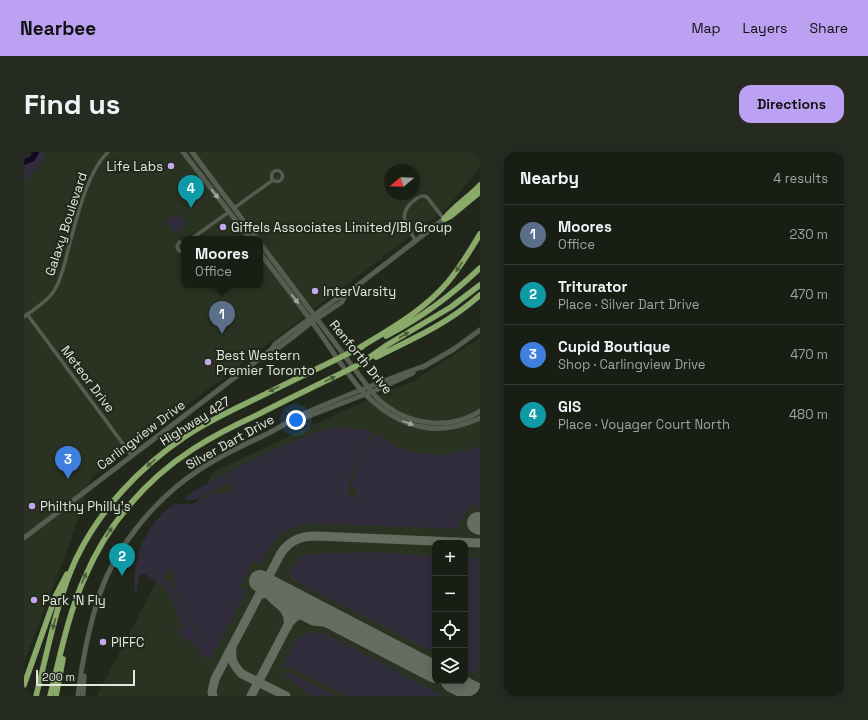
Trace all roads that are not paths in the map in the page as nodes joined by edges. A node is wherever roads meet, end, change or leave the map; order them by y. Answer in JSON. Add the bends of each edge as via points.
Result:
{"nodes":[{"id":1,"x":108,"y":152,"type":"edge"},
{"id":2,"x":183,"y":152,"type":"edge"},
{"id":3,"x":192,"y":152,"type":"edge"},
{"id":4,"x":273,"y":180,"type":"dead end"},
{"id":5,"x":480,"y":185,"type":"edge"},
{"id":6,"x":480,"y":192,"type":"edge"},
{"id":7,"x":234,"y":208,"type":"junction"},
{"id":8,"x":229,"y":212,"type":"junction"},
{"id":9,"x":444,"y":219,"type":"junction"},
{"id":10,"x":480,"y":234,"type":"edge"},
{"id":11,"x":195,"y":236,"type":"edge"},
{"id":12,"x":248,"y":236,"type":"edge"},
{"id":13,"x":255,"y":236,"type":"edge"},
{"id":14,"x":416,"y":241,"type":"junction"},
{"id":15,"x":181,"y":242,"type":"edge"},
{"id":16,"x":263,"y":247,"type":"edge"},
{"id":17,"x":181,"y":251,"type":"edge"},
{"id":18,"x":263,"y":257,"type":"edge"},
{"id":19,"x":480,"y":268,"type":"edge"},
{"id":20,"x":480,"y":285,"type":"edge"},
{"id":21,"x":480,"y":295,"type":"edge"},
{"id":22,"x":480,"y":299,"type":"edge"},
{"id":23,"x":457,"y":314,"type":"junction"},
{"id":24,"x":26,"y":316,"type":"edge"},
{"id":25,"x":315,"y":317,"type":"junction"},
{"id":26,"x":311,"y":321,"type":"junction"},
{"id":27,"x":480,"y":330,"type":"edge"},
{"id":28,"x":359,"y":348,"type":"junction"},
{"id":29,"x":358,"y":365,"type":"junction"},
{"id":30,"x":424,"y":366,"type":"junction"},
{"id":31,"x":368,"y":387,"type":"junction"},
{"id":32,"x":363,"y":392,"type":"junction"},
{"id":33,"x":372,"y":392,"type":"junction"},
{"id":34,"x":480,"y":411,"type":"edge"},
{"id":35,"x":480,"y":418,"type":"edge"},
{"id":36,"x":132,"y":456,"type":"junction"},
{"id":37,"x":24,"y":538,"type":"edge"},
{"id":38,"x":76,"y":560,"type":"junction"},
{"id":39,"x":71,"y":617,"type":"junction"},
{"id":40,"x":84,"y":663,"type":"junction"},
{"id":41,"x":24,"y":685,"type":"edge"},
{"id":42,"x":36,"y":696,"type":"edge"},
{"id":43,"x":50,"y":696,"type":"edge"},
{"id":44,"x":56,"y":696,"type":"edge"},
{"id":45,"x":78,"y":696,"type":"edge"},
{"id":46,"x":83,"y":696,"type":"edge"}],
"edges":[{"from":1,"to":24,"type":"street","name":"Galaxy Boulevard","via":[[88,182],[67,258],[54,290]]},
{"from":2,"to":8,"type":"street","one_way":true},
{"from":3,"to":7,"type":"street"},
{"from":4,"to":7,"type":"street"},
{"from":5,"to":9,"type":"highway"},
{"from":6,"to":9,"type":"highway"},
{"from":7,"to":8,"type":"street"},
{"from":7,"to":13,"type":"street"},
{"from":8,"to":11,"type":"street"},
{"from":8,"to":12,"type":"street"},
{"from":9,"to":14,"type":"street","name":"Carlingview Drive"},
{"from":9,"to":14,"type":"street","via":[[427,197],[420,196],[409,203],[404,222]]},
{"from":10,"to":28,"type":"highway","one_way":true,"via":[[455,273],[436,295],[416,312]]},
{"from":14,"to":25,"type":"street","name":"Carlingview Drive","via":[[345,295],[342,302]]},
{"from":15,"to":17,"type":"street","via":[[177,246]]},
{"from":16,"to":25,"type":"street","name":"Renforth Drive"},
{"from":18,"to":26,"type":"street","name":"Renforth Drive","one_way":true},
{"from":19,"to":28,"type":"highway","name":"Highway 427","via":[[425,313],[403,327]]},
{"from":29,"to":20,"type":"highway","one_way":true,"via":[[451,307]]},
{"from":21,"to":23,"type":"highway","name":"Highway 427"},
{"from":22,"to":23,"type":"highway"},
{"from":23,"to":29,"type":"highway","name":"Highway 427","via":[[425,333]]},
{"from":24,"to":36,"type":"street","name":"Meteor Drive"},
{"from":25,"to":26,"type":"street","name":"Carlingview Drive"},
{"from":25,"to":31,"type":"street","name":"Renforth Drive"},
{"from":26,"to":32,"type":"street","name":"Renforth Drive"},
{"from":26,"to":36,"type":"street","name":"Carlingview Drive"},
{"from":27,"to":30,"type":"street","name":"Silver Dart Drive"},
{"from":28,"to":38,"type":"highway","name":"Highway 427","one_way":true,"bridge":true,"via":[[186,436],[141,472],[114,500]]},
{"from":39,"to":29,"type":"highway","name":"Highway 427","one_way":true,"bridge":true,"via":[[80,588],[98,550],[124,511],[151,482],[207,440]]},
{"from":30,"to":31,"type":"street","name":"Silver Dart Drive"},
{"from":30,"to":33,"type":"street","name":"Silver Dart Drive"},
{"from":31,"to":32,"type":"street","name":"Silver Dart Drive"},
{"from":31,"to":33,"type":"street","name":"Renforth Drive"},
{"from":32,"to":33,"type":"street","name":"Silver Dart Drive"},
{"from":32,"to":35,"type":"street","name":"Renforth Drive","one_way":true,"via":[[384,411],[415,426],[450,428]]},
{"from":32,"to":40,"type":"street","name":"Silver Dart Drive","via":[[285,425],[222,456],[180,483],[146,516],[118,556],[101,591],[89,630]]},
{"from":33,"to":34,"type":"street","name":"Renforth Drive","via":[[397,413],[429,423],[458,420]]},
{"from":36,"to":37,"type":"street","name":"Carlingview Drive"},
{"from":38,"to":41,"type":"highway","via":[[56,595]]},
{"from":38,"to":42,"type":"highway","name":"Highway 427","one_way":true,"via":[[57,613]]},
{"from":39,"to":43,"type":"highway","name":"Highway 427"},
{"from":39,"to":44,"type":"highway"},
{"from":40,"to":45,"type":"street","name":"Silver Dart Drive"},
{"from":40,"to":46,"type":"street","name":"Silver Dart Drive"}]}
